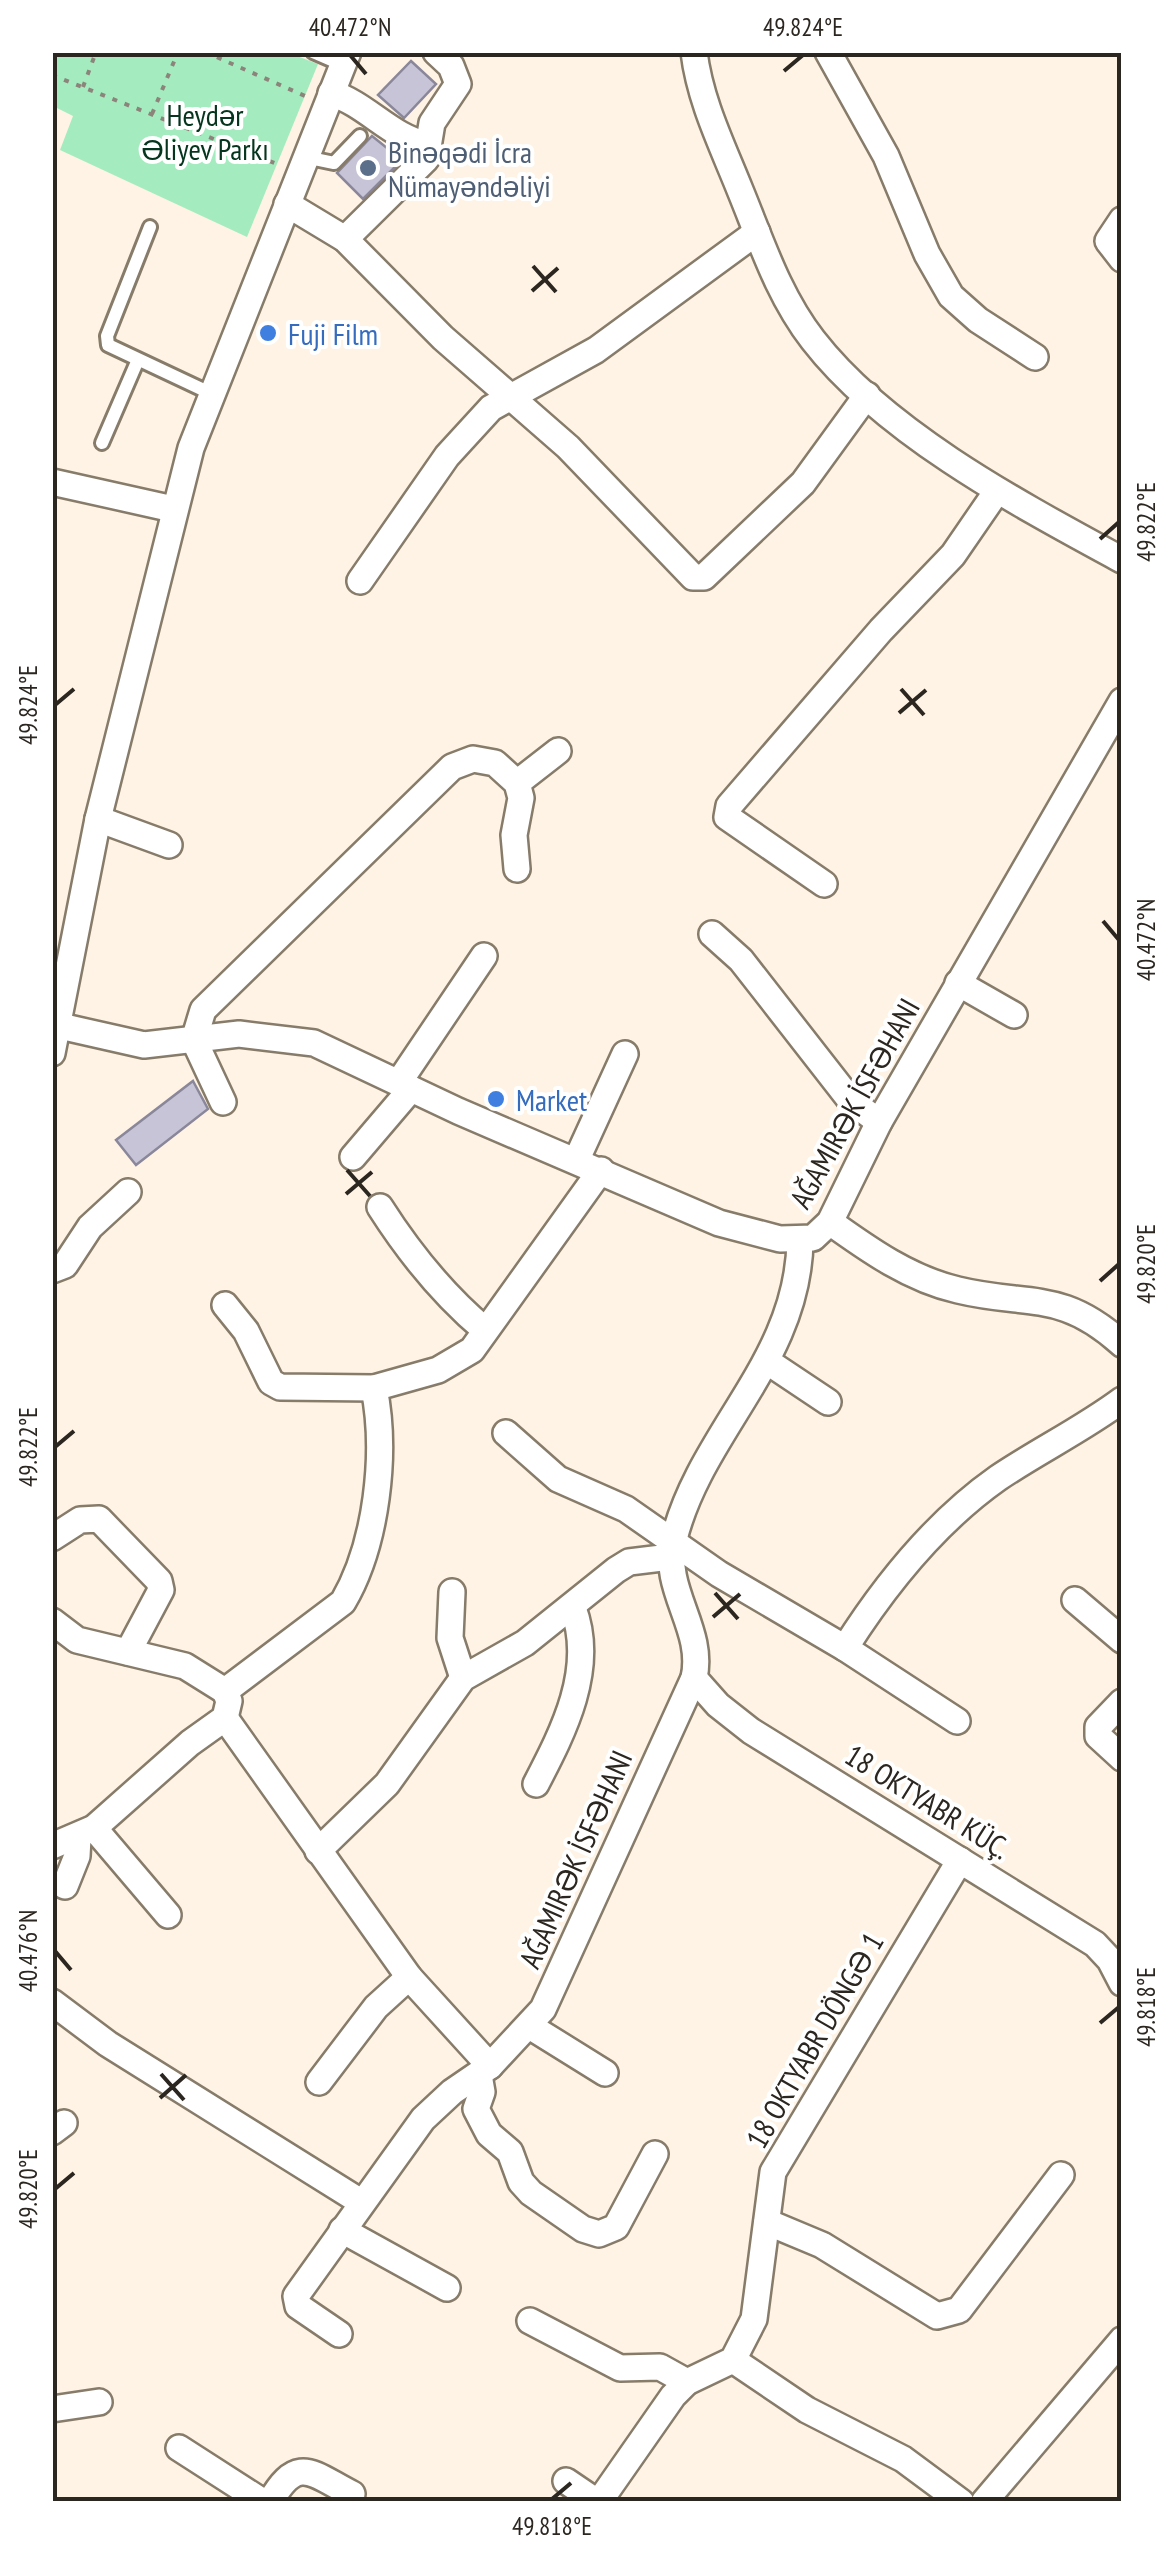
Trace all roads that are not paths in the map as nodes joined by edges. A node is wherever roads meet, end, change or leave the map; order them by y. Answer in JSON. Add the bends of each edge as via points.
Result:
{"nodes":[{"id":1,"x":313,"y":52,"type":"edge"},
{"id":2,"x":436,"y":52,"type":"edge"},
{"id":3,"x":694,"y":52,"type":"edge"},
{"id":4,"x":828,"y":52,"type":"edge"},
{"id":5,"x":345,"y":59,"type":"edge"},
{"id":6,"x":331,"y":93,"type":"junction"},
{"id":7,"x":360,"y":136,"type":"dead end"},
{"id":8,"x":428,"y":145,"type":"junction"},
{"id":9,"x":306,"y":158,"type":"junction"},
{"id":10,"x":288,"y":204,"type":"junction"},
{"id":11,"x":1122,"y":220,"type":"edge"},
{"id":12,"x":150,"y":227,"type":"dead end"},
{"id":13,"x":757,"y":232,"type":"junction"},
{"id":14,"x":345,"y":238,"type":"junction"},
{"id":15,"x":1122,"y":259,"type":"edge"},
{"id":16,"x":1035,"y":357,"type":"dead end"},
{"id":17,"x":137,"y":362,"type":"junction"},
{"id":18,"x":210,"y":393,"type":"junction"},
{"id":19,"x":511,"y":394,"type":"junction"},
{"id":20,"x":867,"y":395,"type":"junction"},
{"id":21,"x":102,"y":443,"type":"dead end"},
{"id":22,"x":52,"y":482,"type":"edge"},
{"id":23,"x":997,"y":491,"type":"junction"},
{"id":24,"x":173,"y":509,"type":"junction"},
{"id":25,"x":1122,"y":560,"type":"edge"},
{"id":26,"x":360,"y":581,"type":"dead end"},
{"id":27,"x":1122,"y":701,"type":"edge"},
{"id":28,"x":558,"y":751,"type":"dead end"},
{"id":29,"x":517,"y":783,"type":"junction"},
{"id":30,"x":98,"y":819,"type":"junction"},
{"id":31,"x":169,"y":845,"type":"dead end"},
{"id":32,"x":517,"y":869,"type":"dead end"},
{"id":33,"x":824,"y":884,"type":"dead end"},
{"id":34,"x":712,"y":934,"type":"dead end"},
{"id":35,"x":484,"y":956,"type":"dead end"},
{"id":36,"x":958,"y":983,"type":"junction"},
{"id":37,"x":1014,"y":1015,"type":"dead end"},
{"id":38,"x":60,"y":1026,"type":"junction"},
{"id":39,"x":194,"y":1040,"type":"junction"},
{"id":40,"x":52,"y":1053,"type":"edge"},
{"id":41,"x":625,"y":1054,"type":"dead end"},
{"id":42,"x":405,"y":1085,"type":"junction"},
{"id":43,"x":223,"y":1102,"type":"dead end"},
{"id":44,"x":878,"y":1122,"type":"junction"},
{"id":45,"x":353,"y":1157,"type":"dead end"},
{"id":46,"x":588,"y":1165,"type":"junction"},
{"id":47,"x":128,"y":1192,"type":"dead end"},
{"id":48,"x":380,"y":1207,"type":"dead end"},
{"id":49,"x":830,"y":1222,"type":"junction"},
{"id":50,"x":800,"y":1240,"type":"junction"},
{"id":51,"x":52,"y":1270,"type":"edge"},
{"id":52,"x":225,"y":1305,"type":"dead end"},
{"id":53,"x":485,"y":1330,"type":"junction"},
{"id":54,"x":1122,"y":1344,"type":"edge"},
{"id":55,"x":768,"y":1362,"type":"junction"},
{"id":56,"x":374,"y":1388,"type":"junction"},
{"id":57,"x":1122,"y":1400,"type":"edge"},
{"id":58,"x":828,"y":1402,"type":"dead end"},
{"id":59,"x":506,"y":1432,"type":"dead end"},
{"id":60,"x":52,"y":1538,"type":"edge"},
{"id":61,"x":671,"y":1549,"type":"junction"},
{"id":62,"x":452,"y":1592,"type":"dead end"},
{"id":63,"x":1075,"y":1600,"type":"dead end"},
{"id":64,"x":573,"y":1608,"type":"junction"},
{"id":65,"x":55,"y":1628,"type":"edge"},
{"id":66,"x":1122,"y":1640,"type":"edge"},
{"id":67,"x":845,"y":1648,"type":"junction"},
{"id":68,"x":128,"y":1652,"type":"junction"},
{"id":69,"x":462,"y":1678,"type":"junction"},
{"id":70,"x":694,"y":1678,"type":"junction"},
{"id":71,"x":224,"y":1691,"type":"junction"},
{"id":72,"x":1122,"y":1702,"type":"edge"},
{"id":73,"x":225,"y":1718,"type":"junction"},
{"id":74,"x":957,"y":1721,"type":"dead end"},
{"id":75,"x":1122,"y":1758,"type":"edge"},
{"id":76,"x":536,"y":1784,"type":"dead end"},
{"id":77,"x":86,"y":1832,"type":"junction"},
{"id":78,"x":52,"y":1846,"type":"edge"},
{"id":79,"x":318,"y":1851,"type":"junction"},
{"id":80,"x":960,"y":1860,"type":"junction"},
{"id":81,"x":65,"y":1886,"type":"dead end"},
{"id":82,"x":168,"y":1915,"type":"dead end"},
{"id":83,"x":409,"y":1977,"type":"junction"},
{"id":84,"x":1122,"y":1983,"type":"edge"},
{"id":85,"x":52,"y":2002,"type":"edge"},
{"id":86,"x":530,"y":2027,"type":"junction"},
{"id":87,"x":485,"y":2071,"type":"junction"},
{"id":88,"x":605,"y":2072,"type":"dead end"},
{"id":89,"x":319,"y":2082,"type":"dead end"},
{"id":90,"x":654,"y":2154,"type":"dead end"},
{"id":91,"x":1061,"y":2176,"type":"dead end"},
{"id":92,"x":362,"y":2202,"type":"junction"},
{"id":93,"x":767,"y":2222,"type":"junction"},
{"id":94,"x":342,"y":2230,"type":"junction"},
{"id":95,"x":447,"y":2288,"type":"dead end"},
{"id":96,"x":530,"y":2321,"type":"dead end"},
{"id":97,"x":340,"y":2334,"type":"dead end"},
{"id":98,"x":1122,"y":2340,"type":"edge"},
{"id":99,"x":732,"y":2360,"type":"junction"},
{"id":100,"x":687,"y":2382,"type":"junction"},
{"id":101,"x":99,"y":2402,"type":"dead end"},
{"id":102,"x":52,"y":2409,"type":"edge"},
{"id":103,"x":180,"y":2448,"type":"dead end"},
{"id":104,"x":566,"y":2481,"type":"dead end"},
{"id":105,"x":352,"y":2494,"type":"dead end"},
{"id":106,"x":266,"y":2502,"type":"edge"},
{"id":107,"x":598,"y":2502,"type":"edge"},
{"id":108,"x":961,"y":2502,"type":"edge"},
{"id":109,"x":984,"y":2502,"type":"edge"}],
"edges":[{"from":1,"to":5,"type":"lane"},
{"from":2,"to":8,"type":"street","via":[[458,84],[432,123]]},
{"from":3,"to":13,"type":"street","via":[[706,103]]},
{"from":4,"to":16,"type":"street","via":[[951,296]]},
{"from":5,"to":6,"type":"street"},
{"from":6,"to":8,"type":"street","via":[[354,101],[409,141]]},
{"from":6,"to":9,"type":"street"},
{"from":7,"to":9,"type":"lane","via":[[334,164]]},
{"from":8,"to":14,"type":"street","via":[[418,168]]},
{"from":9,"to":10,"type":"street"},
{"from":10,"to":14,"type":"street"},
{"from":10,"to":18,"type":"street"},
{"from":11,"to":15,"type":"street","via":[[1108,241]]},
{"from":12,"to":17,"type":"lane","via":[[107,336],[114,352]]},
{"from":13,"to":19,"type":"street","via":[[596,350]]},
{"from":13,"to":20,"type":"street","via":[[810,337]]},
{"from":14,"to":19,"type":"street","via":[[444,338]]},
{"from":17,"to":18,"type":"lane"},
{"from":17,"to":21,"type":"lane"},
{"from":18,"to":24,"type":"street"},
{"from":19,"to":20,"type":"street","via":[[686,572],[704,577],[803,483]]},
{"from":19,"to":26,"type":"street","via":[[447,456]]},
{"from":20,"to":23,"type":"street"},
{"from":22,"to":24,"type":"street"},
{"from":23,"to":25,"type":"street"},
{"from":23,"to":33,"type":"street","via":[[954,554],[729,806],[726,817],[740,830]]},
{"from":24,"to":30,"type":"street"},
{"from":27,"to":36,"type":"street","name":"AĞAMIRƏK İSFƏHANI"},
{"from":28,"to":29,"type":"street"},
{"from":29,"to":32,"type":"street"},
{"from":29,"to":39,"type":"street","via":[[495,763],[473,758],[452,767],[202,1010]]},
{"from":30,"to":31,"type":"street"},
{"from":30,"to":38,"type":"street"},
{"from":34,"to":44,"type":"street","via":[[741,960],[851,1100]]},
{"from":35,"to":42,"type":"street"},
{"from":36,"to":37,"type":"street"},
{"from":36,"to":44,"type":"street","name":"AĞAMIRƏK İSFƏHANI"},
{"from":38,"to":39,"type":"street","via":[[144,1044]]},
{"from":38,"to":40,"type":"street"},
{"from":39,"to":42,"type":"street","via":[[259,1034],[314,1043]]},
{"from":39,"to":43,"type":"street"},
{"from":41,"to":46,"type":"street"},
{"from":42,"to":45,"type":"street"},
{"from":42,"to":46,"type":"street"},
{"from":44,"to":49,"type":"street","name":"AĞAMIRƏK İSFƏHANI"},
{"from":46,"to":50,"type":"street","via":[[720,1223]]},
{"from":46,"to":53,"type":"street"},
{"from":47,"to":51,"type":"street","via":[[90,1227],[65,1266]]},
{"from":48,"to":53,"type":"street","via":[[452,1303]]},
{"from":49,"to":50,"type":"street","name":"AĞAMIRƏK İSFƏHANI"},
{"from":49,"to":54,"type":"street","via":[[924,1279],[960,1291],[1053,1301]]},
{"from":50,"to":55,"type":"street","name":"AĞAMIRƏK İSFƏHANI","via":[[796,1296]]},
{"from":52,"to":56,"type":"street","via":[[271,1382]]},
{"from":53,"to":56,"type":"street","via":[[459,1361]]},
{"from":55,"to":58,"type":"street"},
{"from":55,"to":61,"type":"street","name":"AĞAMIRƏK İSFƏHANI","via":[[690,1492]]},
{"from":56,"to":71,"type":"street","via":[[382,1431],[379,1466],[355,1581],[324,1620]]},
{"from":57,"to":67,"type":"street","via":[[956,1513]]},
{"from":59,"to":61,"type":"street","via":[[558,1478],[607,1497]]},
{"from":60,"to":68,"type":"street","via":[[80,1520],[98,1519],[159,1581],[161,1590]]},
{"from":61,"to":64,"type":"street","via":[[630,1562]]},
{"from":61,"to":67,"type":"street"},
{"from":61,"to":70,"type":"street","name":"AĞAMIRƏK İSFƏHANI","via":[[673,1582],[696,1636]]},
{"from":62,"to":69,"type":"street","via":[[450,1638]]},
{"from":63,"to":66,"type":"street"},
{"from":64,"to":69,"type":"street","via":[[500,1660]]},
{"from":64,"to":76,"type":"street","via":[[581,1644],[574,1703]]},
{"from":65,"to":68,"type":"street"},
{"from":67,"to":74,"type":"street"},
{"from":68,"to":71,"type":"street","via":[[185,1666]]},
{"from":69,"to":79,"type":"street","via":[[387,1784]]},
{"from":70,"to":80,"type":"street","name":"18 OKTYABR KÜÇ.","via":[[752,1731]]},
{"from":70,"to":86,"type":"street","name":"AĞAMIRƏK İSFƏHANI","via":[[564,1970]]},
{"from":71,"to":73,"type":"street"},
{"from":72,"to":75,"type":"street","via":[[1098,1727],[1098,1736]]},
{"from":73,"to":77,"type":"street"},
{"from":73,"to":79,"type":"street"},
{"from":77,"to":78,"type":"street"},
{"from":77,"to":81,"type":"street"},
{"from":77,"to":82,"type":"street"},
{"from":79,"to":83,"type":"street"},
{"from":80,"to":84,"type":"street","name":"18 OKTYABR KÜÇ.","via":[[1094,1944]]},
{"from":80,"to":93,"type":"street","name":"18 OKTYABR DÖNGƏ 1","via":[[773,2172]]},
{"from":83,"to":87,"type":"street"},
{"from":83,"to":89,"type":"street","via":[[376,2007]]},
{"from":85,"to":92,"type":"street"},
{"from":86,"to":87,"type":"street","name":"AĞAMIRƏK İSFƏHANI"},
{"from":86,"to":88,"type":"street"},
{"from":87,"to":90,"type":"street","via":[[476,2109],[489,2134],[514,2159],[521,2182],[583,2229],[600,2234],[616,2227]]},
{"from":87,"to":92,"type":"street","name":"AĞAMIRƏK İSFƏHANI","via":[[432,2110]]},
{"from":91,"to":93,"type":"street","via":[[949,2316],[937,2316],[822,2245]]},
{"from":92,"to":94,"type":"street","name":"AĞAMIRƏK İSFƏHANI"},
{"from":93,"to":99,"type":"street","name":"18 OKTYABR DÖNGƏ 1","via":[[754,2318]]},
{"from":94,"to":95,"type":"street"},
{"from":94,"to":97,"type":"street","name":"AĞAMIRƏK İSFƏHANI","via":[[296,2296],[298,2306]]},
{"from":96,"to":100,"type":"street","via":[[620,2368],[660,2367]]},
{"from":98,"to":109,"type":"street"},
{"from":99,"to":100,"type":"street"},
{"from":99,"to":108,"type":"street","via":[[807,2410],[903,2460]]},
{"from":100,"to":107,"type":"street"},
{"from":101,"to":102,"type":"street"},
{"from":103,"to":106,"type":"street"},
{"from":104,"to":107,"type":"street"},
{"from":105,"to":106,"type":"street","via":[[295,2470]]}]}
